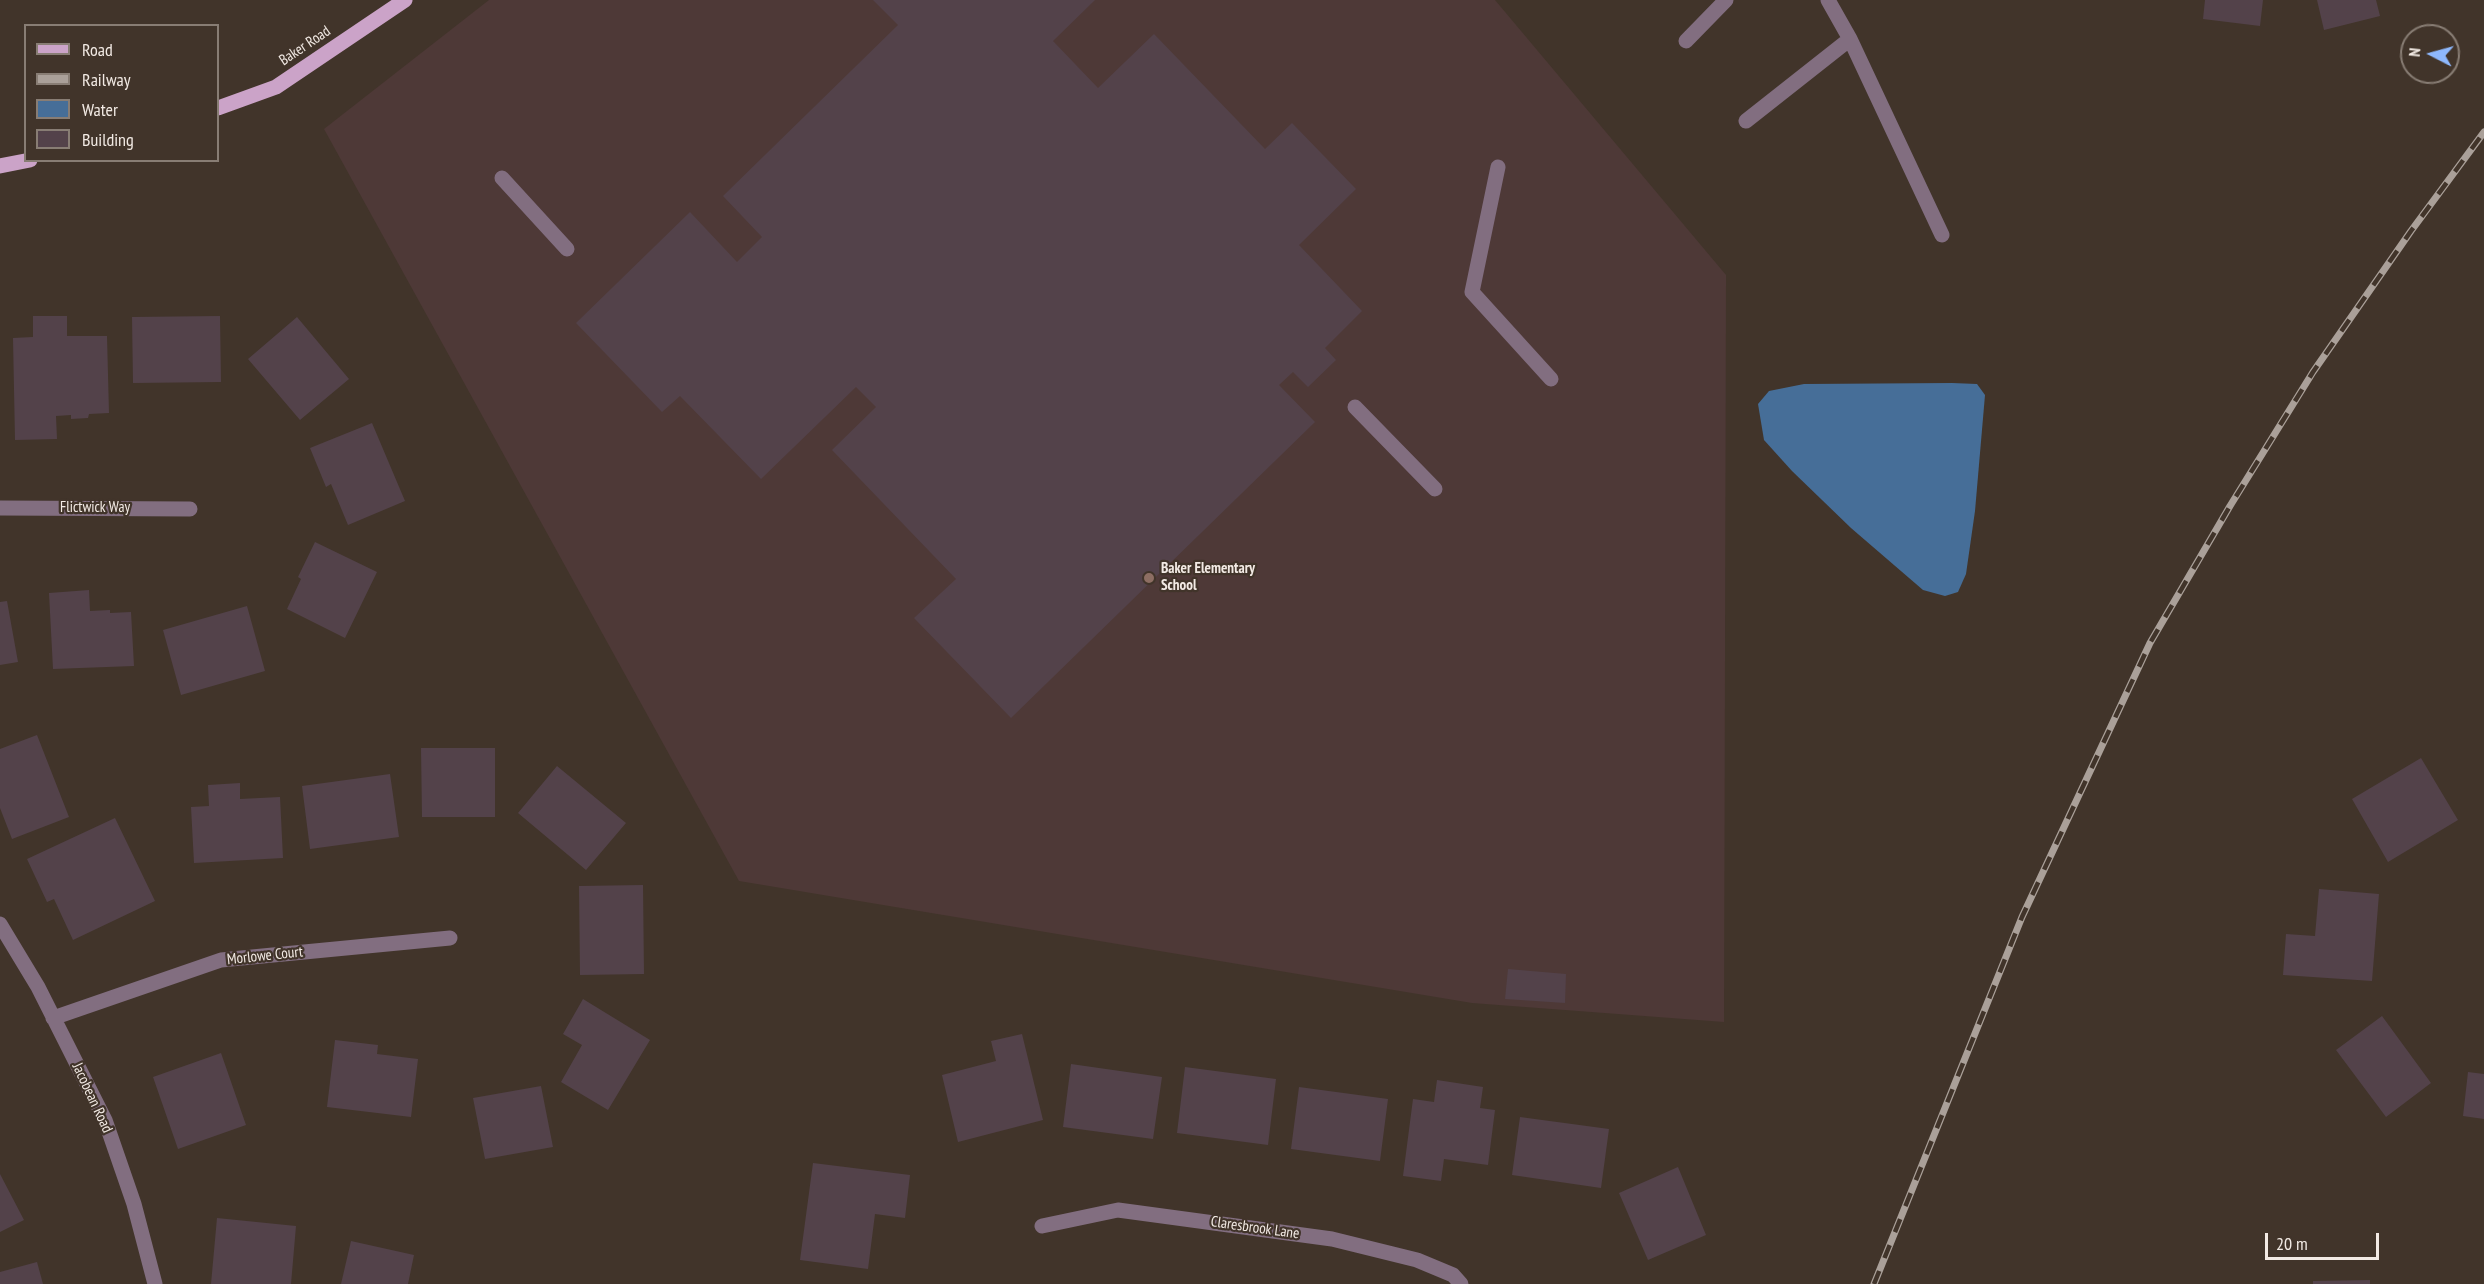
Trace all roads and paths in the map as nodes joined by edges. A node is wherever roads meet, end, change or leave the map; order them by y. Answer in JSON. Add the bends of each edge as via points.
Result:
{"nodes":[{"id":1,"x":405,"y":0,"type":"edge"},
{"id":2,"x":1726,"y":0,"type":"edge"},
{"id":3,"x":1828,"y":0,"type":"edge"},
{"id":4,"x":1850,"y":39,"type":"junction"},
{"id":5,"x":1686,"y":41,"type":"dead end"},
{"id":6,"x":219,"y":108,"type":"edge"},
{"id":7,"x":1746,"y":121,"type":"dead end"},
{"id":8,"x":24,"y":161,"type":"edge"},
{"id":9,"x":0,"y":166,"type":"edge"},
{"id":10,"x":1498,"y":167,"type":"dead end"},
{"id":11,"x":502,"y":178,"type":"dead end"},
{"id":12,"x":1942,"y":235,"type":"dead end"},
{"id":13,"x":567,"y":249,"type":"dead end"},
{"id":14,"x":1551,"y":379,"type":"dead end"},
{"id":15,"x":1355,"y":407,"type":"dead end"},
{"id":16,"x":1435,"y":489,"type":"dead end"},
{"id":17,"x":0,"y":508,"type":"edge"},
{"id":18,"x":190,"y":509,"type":"dead end"},
{"id":19,"x":0,"y":924,"type":"edge"},
{"id":20,"x":450,"y":938,"type":"dead end"},
{"id":21,"x":53,"y":1018,"type":"junction"},
{"id":22,"x":1042,"y":1226,"type":"dead end"},
{"id":23,"x":155,"y":1284,"type":"edge"},
{"id":24,"x":1461,"y":1284,"type":"edge"}],
"edges":[{"from":1,"to":6,"type":"main road","name":"Baker Road","via":[[276,87]]},
{"from":2,"to":5,"type":"street"},
{"from":3,"to":4,"type":"street"},
{"from":4,"to":7,"type":"street"},
{"from":4,"to":12,"type":"street"},
{"from":8,"to":9,"type":"main road"},
{"from":10,"to":14,"type":"street","via":[[1472,292]]},
{"from":11,"to":13,"type":"street"},
{"from":15,"to":16,"type":"street"},
{"from":17,"to":18,"type":"street","name":"Flictwick Way"},
{"from":19,"to":21,"type":"street","name":"Jacobean Road"},
{"from":20,"to":21,"type":"street","name":"Morlowe Court","via":[[221,960]]},
{"from":21,"to":23,"type":"street","name":"Jacobean Road","via":[[105,1120],[134,1204]]},
{"from":22,"to":24,"type":"street","name":"Claresbrook Lane","via":[[1118,1210],[1332,1239],[1417,1260],[1453,1275]]}]}
